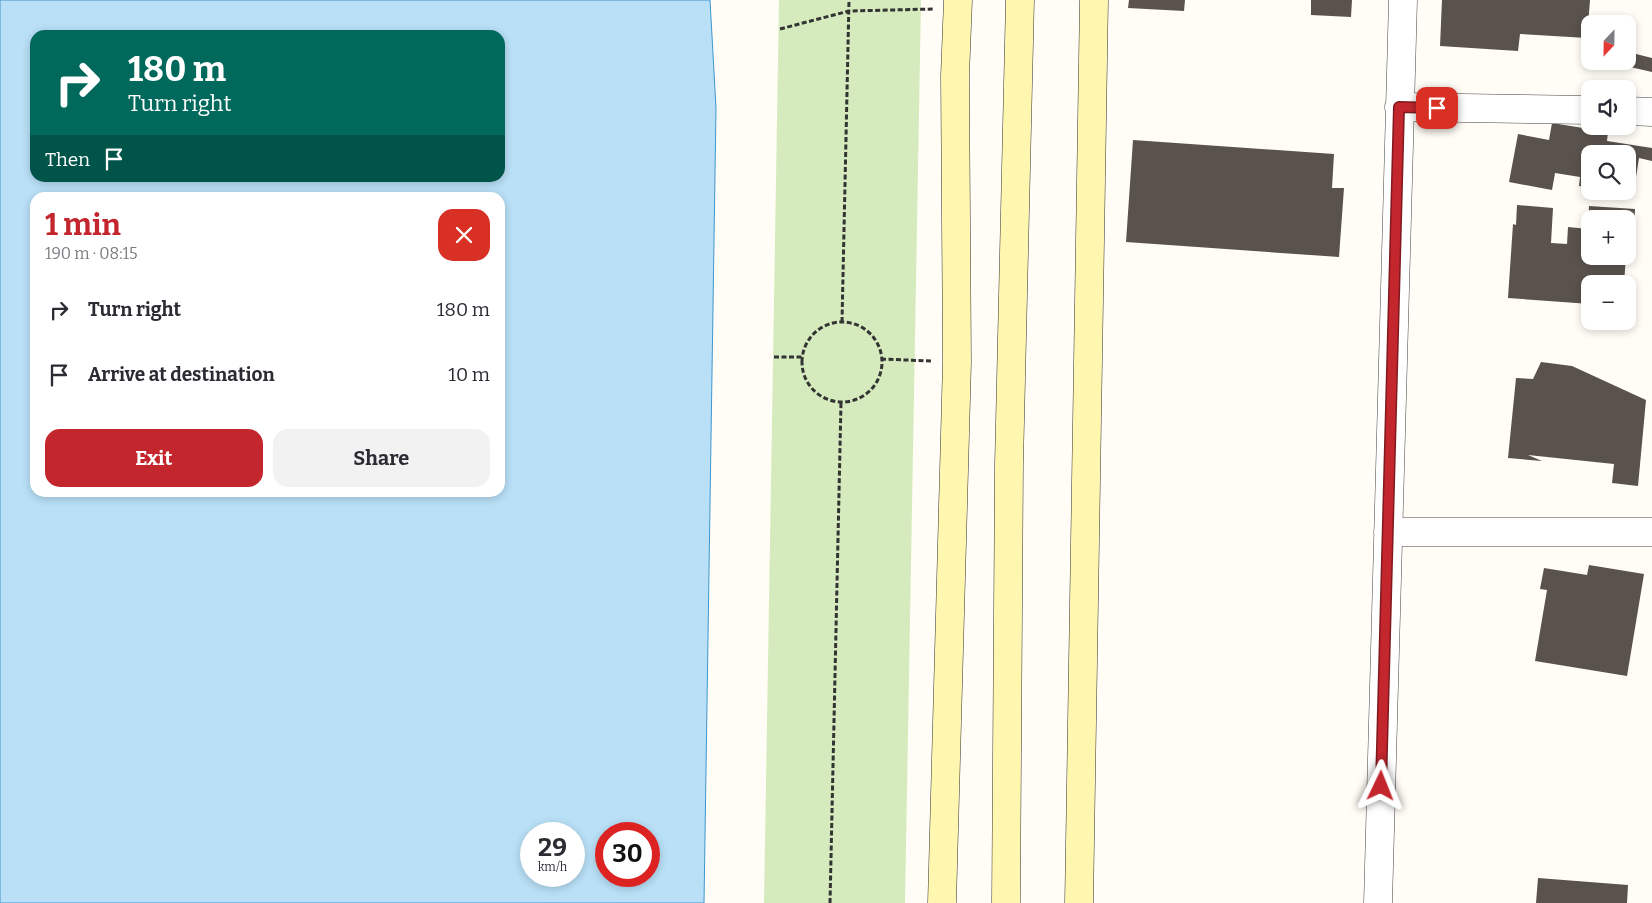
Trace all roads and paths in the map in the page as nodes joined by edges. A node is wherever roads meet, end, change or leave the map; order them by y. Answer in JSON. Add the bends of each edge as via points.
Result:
{"nodes":[{"id":1,"x":849,"y":0,"type":"edge"},
{"id":2,"x":1020,"y":0,"type":"edge"},
{"id":3,"x":1094,"y":0,"type":"edge"},
{"id":4,"x":1403,"y":0,"type":"edge"},
{"id":5,"x":958,"y":4,"type":"edge"},
{"id":6,"x":849,"y":11,"type":"junction"},
{"id":7,"x":780,"y":30,"type":"dead end"},
{"id":8,"x":1399,"y":107,"type":"junction"},
{"id":9,"x":1581,"y":110,"type":"edge"},
{"id":10,"x":1636,"y":111,"type":"edge"},
{"id":11,"x":1652,"y":112,"type":"edge"},
{"id":12,"x":842,"y":322,"type":"junction"},
{"id":13,"x":774,"y":357,"type":"dead end"},
{"id":14,"x":802,"y":357,"type":"junction"},
{"id":15,"x":881,"y":359,"type":"junction"},
{"id":16,"x":957,"y":362,"type":"junction"},
{"id":17,"x":840,"y":402,"type":"junction"},
{"id":18,"x":1388,"y":532,"type":"junction"},
{"id":19,"x":1652,"y":532,"type":"edge"},
{"id":20,"x":830,"y":903,"type":"edge"},
{"id":21,"x":942,"y":903,"type":"edge"},
{"id":22,"x":1006,"y":903,"type":"edge"},
{"id":23,"x":1079,"y":903,"type":"edge"},
{"id":24,"x":1378,"y":903,"type":"edge"}],
"edges":[{"from":1,"to":6,"type":"path"},
{"from":2,"to":22,"type":"main road","via":[[1009,464]]},
{"from":3,"to":23,"type":"main road"},
{"from":4,"to":8,"type":"street"},
{"from":5,"to":6,"type":"path"},
{"from":5,"to":16,"type":"main road","via":[[955,76]]},
{"from":6,"to":7,"type":"path"},
{"from":6,"to":12,"type":"path"},
{"from":8,"to":9,"type":"street"},
{"from":8,"to":18,"type":"street"},
{"from":10,"to":11,"type":"street"},
{"from":12,"to":14,"type":"path","via":[[819,329],[810,338]]},
{"from":12,"to":15,"type":"path","via":[[866,330],[875,339]]},
{"from":13,"to":14,"type":"path"},
{"from":14,"to":17,"type":"path","via":[[803,374],[809,385],[817,394]]},
{"from":15,"to":16,"type":"path"},
{"from":15,"to":17,"type":"path","via":[[880,375],[873,386],[864,395]]},
{"from":16,"to":21,"type":"main road"},
{"from":17,"to":20,"type":"path"},
{"from":18,"to":19,"type":"street"},
{"from":18,"to":24,"type":"street"}]}
